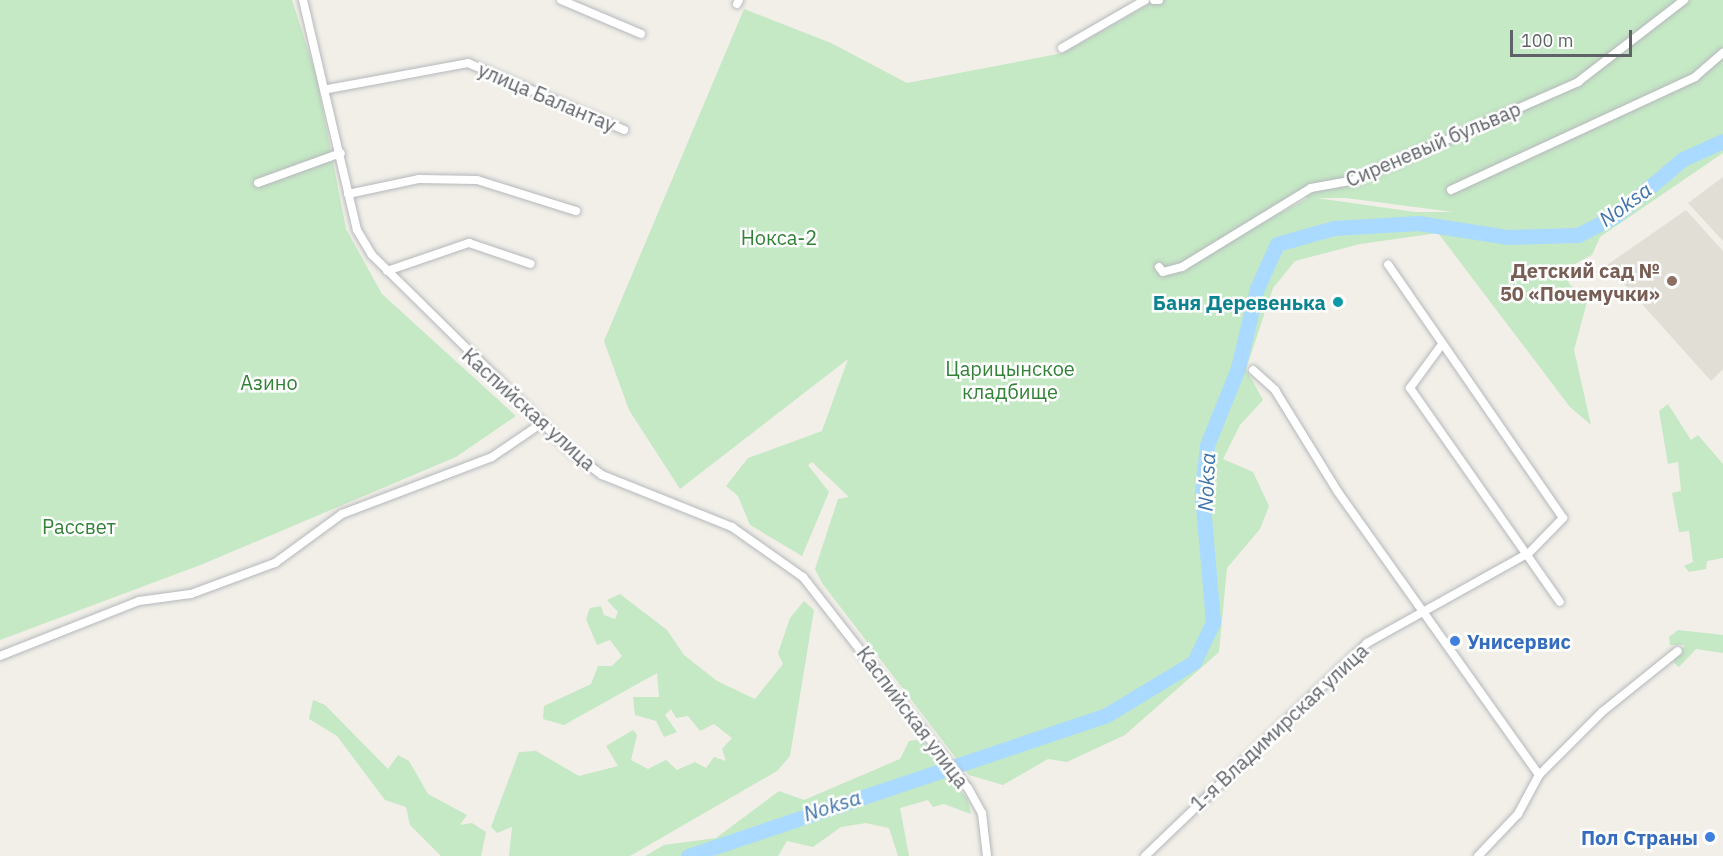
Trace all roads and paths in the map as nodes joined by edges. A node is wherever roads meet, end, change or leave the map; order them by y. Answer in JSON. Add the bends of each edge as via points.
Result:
{"nodes":[{"id":1,"x":305,"y":0,"type":"edge"},
{"id":2,"x":561,"y":0,"type":"edge"},
{"id":3,"x":1145,"y":0,"type":"edge"},
{"id":4,"x":1684,"y":0,"type":"edge"},
{"id":5,"x":641,"y":34,"type":"dead end"},
{"id":6,"x":1062,"y":48,"type":"dead end"},
{"id":7,"x":1723,"y":53,"type":"edge"},
{"id":8,"x":328,"y":89,"type":"junction"},
{"id":9,"x":624,"y":130,"type":"dead end"},
{"id":10,"x":341,"y":153,"type":"junction"},
{"id":11,"x":258,"y":183,"type":"dead end"},
{"id":12,"x":1450,"y":190,"type":"dead end"},
{"id":13,"x":348,"y":194,"type":"junction"},
{"id":14,"x":576,"y":211,"type":"dead end"},
{"id":15,"x":531,"y":264,"type":"dead end"},
{"id":16,"x":1388,"y":264,"type":"dead end"},
{"id":17,"x":1159,"y":267,"type":"dead end"},
{"id":18,"x":387,"y":271,"type":"junction"},
{"id":19,"x":1440,"y":346,"type":"junction"},
{"id":20,"x":1253,"y":370,"type":"dead end"},
{"id":21,"x":542,"y":423,"type":"junction"},
{"id":22,"x":1529,"y":553,"type":"junction"},
{"id":23,"x":1560,"y":602,"type":"dead end"},
{"id":24,"x":1423,"y":610,"type":"junction"},
{"id":25,"x":1678,"y":651,"type":"dead end"},
{"id":26,"x":0,"y":656,"type":"edge"},
{"id":27,"x":1539,"y":775,"type":"junction"},
{"id":28,"x":987,"y":856,"type":"edge"},
{"id":29,"x":1145,"y":856,"type":"edge"},
{"id":30,"x":1478,"y":856,"type":"edge"}],
"edges":[{"from":1,"to":8,"type":"street","name":"Каспийская улица"},
{"from":2,"to":5,"type":"street"},
{"from":3,"to":6,"type":"street"},
{"from":4,"to":17,"type":"street","name":"Сиреневый бульвар","via":[[1585,78],[1355,180],[1311,188],[1182,267],[1163,272]]},
{"from":7,"to":12,"type":"street","via":[[1695,76]]},
{"from":8,"to":9,"type":"street","name":"улица Балантау","via":[[468,63]]},
{"from":8,"to":10,"type":"street","name":"Каспийская улица"},
{"from":10,"to":11,"type":"street"},
{"from":10,"to":13,"type":"street","name":"Каспийская улица"},
{"from":13,"to":14,"type":"street","via":[[419,179],[477,180]]},
{"from":13,"to":18,"type":"street","name":"Каспийская улица","via":[[357,230]]},
{"from":15,"to":18,"type":"street","via":[[470,243]]},
{"from":16,"to":19,"type":"street"},
{"from":18,"to":21,"type":"street","name":"Каспийская улица"},
{"from":19,"to":22,"type":"street","via":[[1410,388]]},
{"from":19,"to":22,"type":"street","name":"1-я Владимирская улица","via":[[1563,518]]},
{"from":20,"to":24,"type":"street","via":[[1275,390],[1338,492]]},
{"from":21,"to":26,"type":"street","via":[[492,457],[342,514],[275,563],[191,594],[139,601]]},
{"from":21,"to":28,"type":"street","name":"Каспийская улица","via":[[602,475],[732,527],[803,577],[968,788],[982,813]]},
{"from":22,"to":23,"type":"street"},
{"from":22,"to":24,"type":"street","name":"1-я Владимирская улица"},
{"from":24,"to":27,"type":"street"},
{"from":24,"to":29,"type":"street","name":"1-я Владимирская улица","via":[[1367,643]]},
{"from":25,"to":27,"type":"street","via":[[1602,712]]},
{"from":27,"to":30,"type":"street","via":[[1518,814]]}]}
